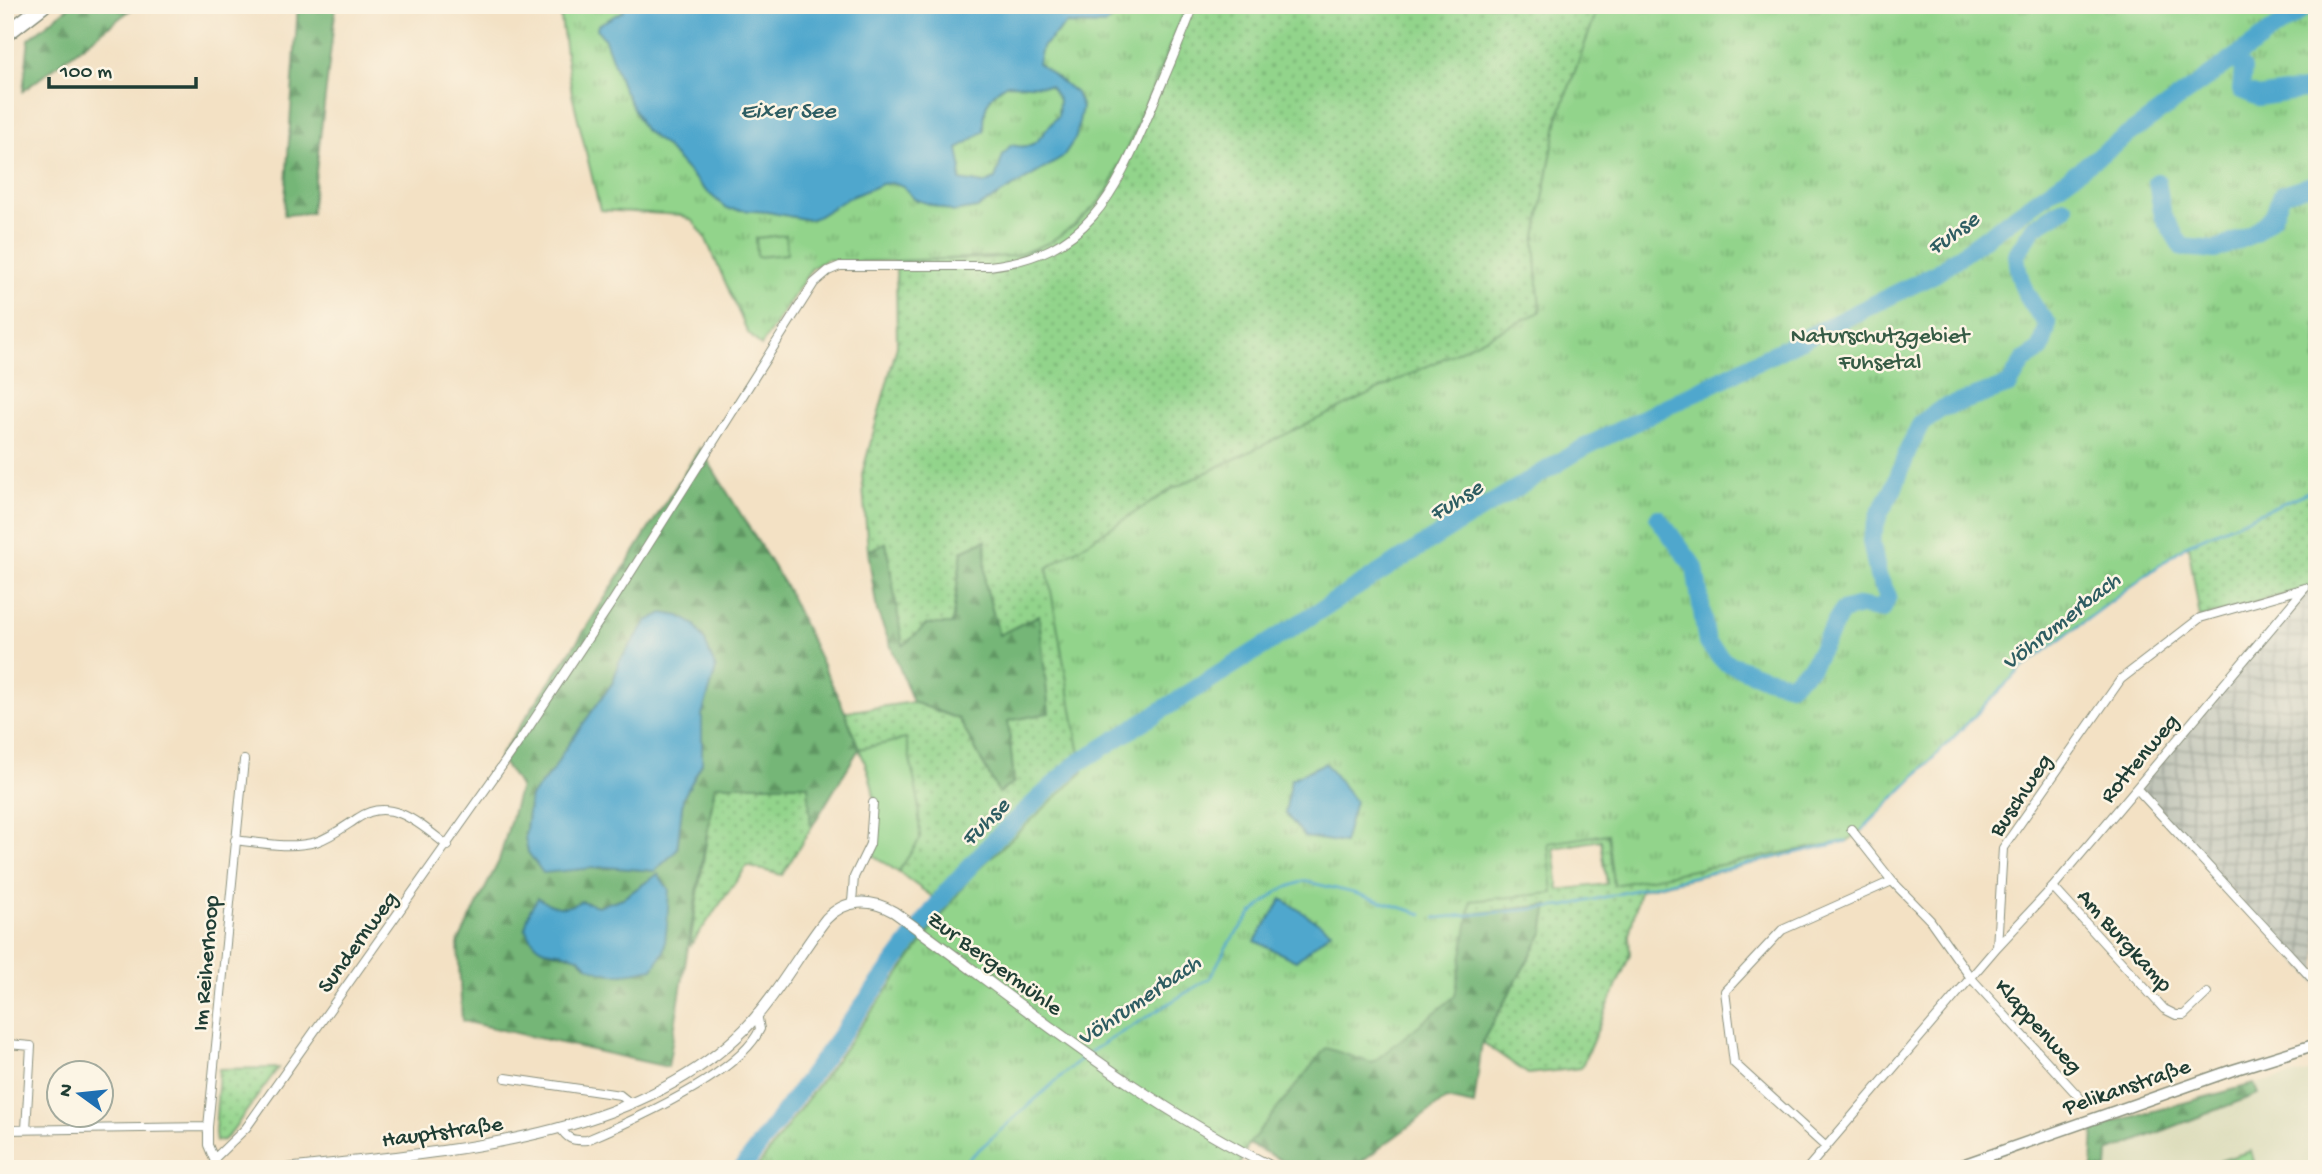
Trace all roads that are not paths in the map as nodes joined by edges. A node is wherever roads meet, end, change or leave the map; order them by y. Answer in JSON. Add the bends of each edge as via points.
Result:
{"nodes":[{"id":1,"x":44,"y":5,"type":"edge"},
{"id":2,"x":1195,"y":5,"type":"edge"},
{"id":3,"x":5,"y":35,"type":"edge"},
{"id":4,"x":2305,"y":588,"type":"joint"},
{"id":5,"x":244,"y":760,"type":"dead end"},
{"id":6,"x":2137,"y":789,"type":"junction"},
{"id":7,"x":873,"y":803,"type":"dead end"},
{"id":8,"x":1851,"y":829,"type":"dead end"},
{"id":9,"x":235,"y":841,"type":"junction"},
{"id":10,"x":448,"y":846,"type":"junction"},
{"id":11,"x":1892,"y":881,"type":"junction"},
{"id":12,"x":2053,"y":887,"type":"junction"},
{"id":13,"x":852,"y":902,"type":"junction"},
{"id":14,"x":1997,"y":947,"type":"junction"},
{"id":15,"x":1971,"y":978,"type":"junction"},
{"id":16,"x":2317,"y":984,"type":"edge"},
{"id":17,"x":2207,"y":993,"type":"dead end"},
{"id":18,"x":757,"y":1014,"type":"junction"},
{"id":19,"x":8,"y":1044,"type":"dead end"},
{"id":20,"x":2317,"y":1044,"type":"edge"},
{"id":21,"x":506,"y":1078,"type":"dead end"},
{"id":22,"x":2080,"y":1098,"type":"dead end"},
{"id":23,"x":630,"y":1103,"type":"junction"},
{"id":24,"x":208,"y":1127,"type":"junction"},
{"id":25,"x":560,"y":1127,"type":"junction"},
{"id":26,"x":5,"y":1129,"type":"edge"},
{"id":27,"x":26,"y":1129,"type":"junction"},
{"id":28,"x":1826,"y":1147,"type":"junction"},
{"id":29,"x":215,"y":1158,"type":"junction"},
{"id":30,"x":218,"y":1169,"type":"edge"},
{"id":31,"x":286,"y":1169,"type":"edge"},
{"id":32,"x":1276,"y":1169,"type":"edge"},
{"id":33,"x":1807,"y":1169,"type":"edge"},
{"id":34,"x":1951,"y":1169,"type":"edge"}],
"edges":[{"from":1,"to":3,"type":"highway"},
{"from":2,"to":10,"type":"street","name":"Sundernweg","via":[[1132,154],[1095,216],[1078,231],[1044,253],[1011,263],[840,266],[814,283],[622,587]]},
{"from":4,"to":6,"type":"street","name":"Rottenweg"},
{"from":4,"to":14,"type":"street","name":"Buschweg","via":[[2200,618],[2121,679],[2003,848]]},
{"from":5,"to":9,"type":"street","name":"Im Reiherhoop"},
{"from":6,"to":12,"type":"street","name":"Rottenweg"},
{"from":6,"to":16,"type":"street"},
{"from":7,"to":13,"type":"street","via":[[870,844],[854,877]]},
{"from":8,"to":11,"type":"street","name":"Klappenweg"},
{"from":9,"to":10,"type":"street","via":[[304,844],[327,838],[365,813],[384,810],[402,813]]},
{"from":9,"to":24,"type":"street","name":"Im Reiherhoop"},
{"from":10,"to":29,"type":"street","name":"Sundernweg","via":[[246,1128]]},
{"from":11,"to":15,"type":"street","name":"Klappenweg","via":[[1930,920]]},
{"from":11,"to":28,"type":"street","via":[[1782,930],[1725,991],[1734,1063]]},
{"from":12,"to":14,"type":"street","name":"Rottenweg"},
{"from":12,"to":17,"type":"street","name":"Am Burgkamp","via":[[2164,1009],[2184,1015]]},
{"from":13,"to":18,"type":"street","name":"Hauptstraße","via":[[826,919]]},
{"from":13,"to":32,"type":"street","name":"Zur Bergermühle","via":[[878,904],[907,921],[1102,1063]]},
{"from":14,"to":15,"type":"street"},
{"from":15,"to":22,"type":"street","name":"Klappenweg"},
{"from":15,"to":28,"type":"street"},
{"from":18,"to":23,"type":"street","name":"Hauptstraße","via":[[714,1056]]},
{"from":18,"to":25,"type":"street","name":"Hauptstraße","via":[[760,1029],[742,1053],[667,1102],[587,1140],[566,1138]]},
{"from":19,"to":27,"type":"street","via":[[31,1046]]},
{"from":20,"to":34,"type":"main road","name":"Pelikanstraße"},
{"from":21,"to":23,"type":"street","name":"Hauptstraße","via":[[620,1096]]},
{"from":23,"to":25,"type":"street","name":"Hauptstraße"},
{"from":24,"to":27,"type":"street"},
{"from":24,"to":29,"type":"street","name":"Im Reiherhoop","via":[[208,1145]]},
{"from":25,"to":31,"type":"street","name":"Hauptstraße","via":[[465,1148]]},
{"from":26,"to":27,"type":"street"},
{"from":28,"to":33,"type":"street"},
{"from":29,"to":30,"type":"street","name":"Im Reiherhoop"}]}
